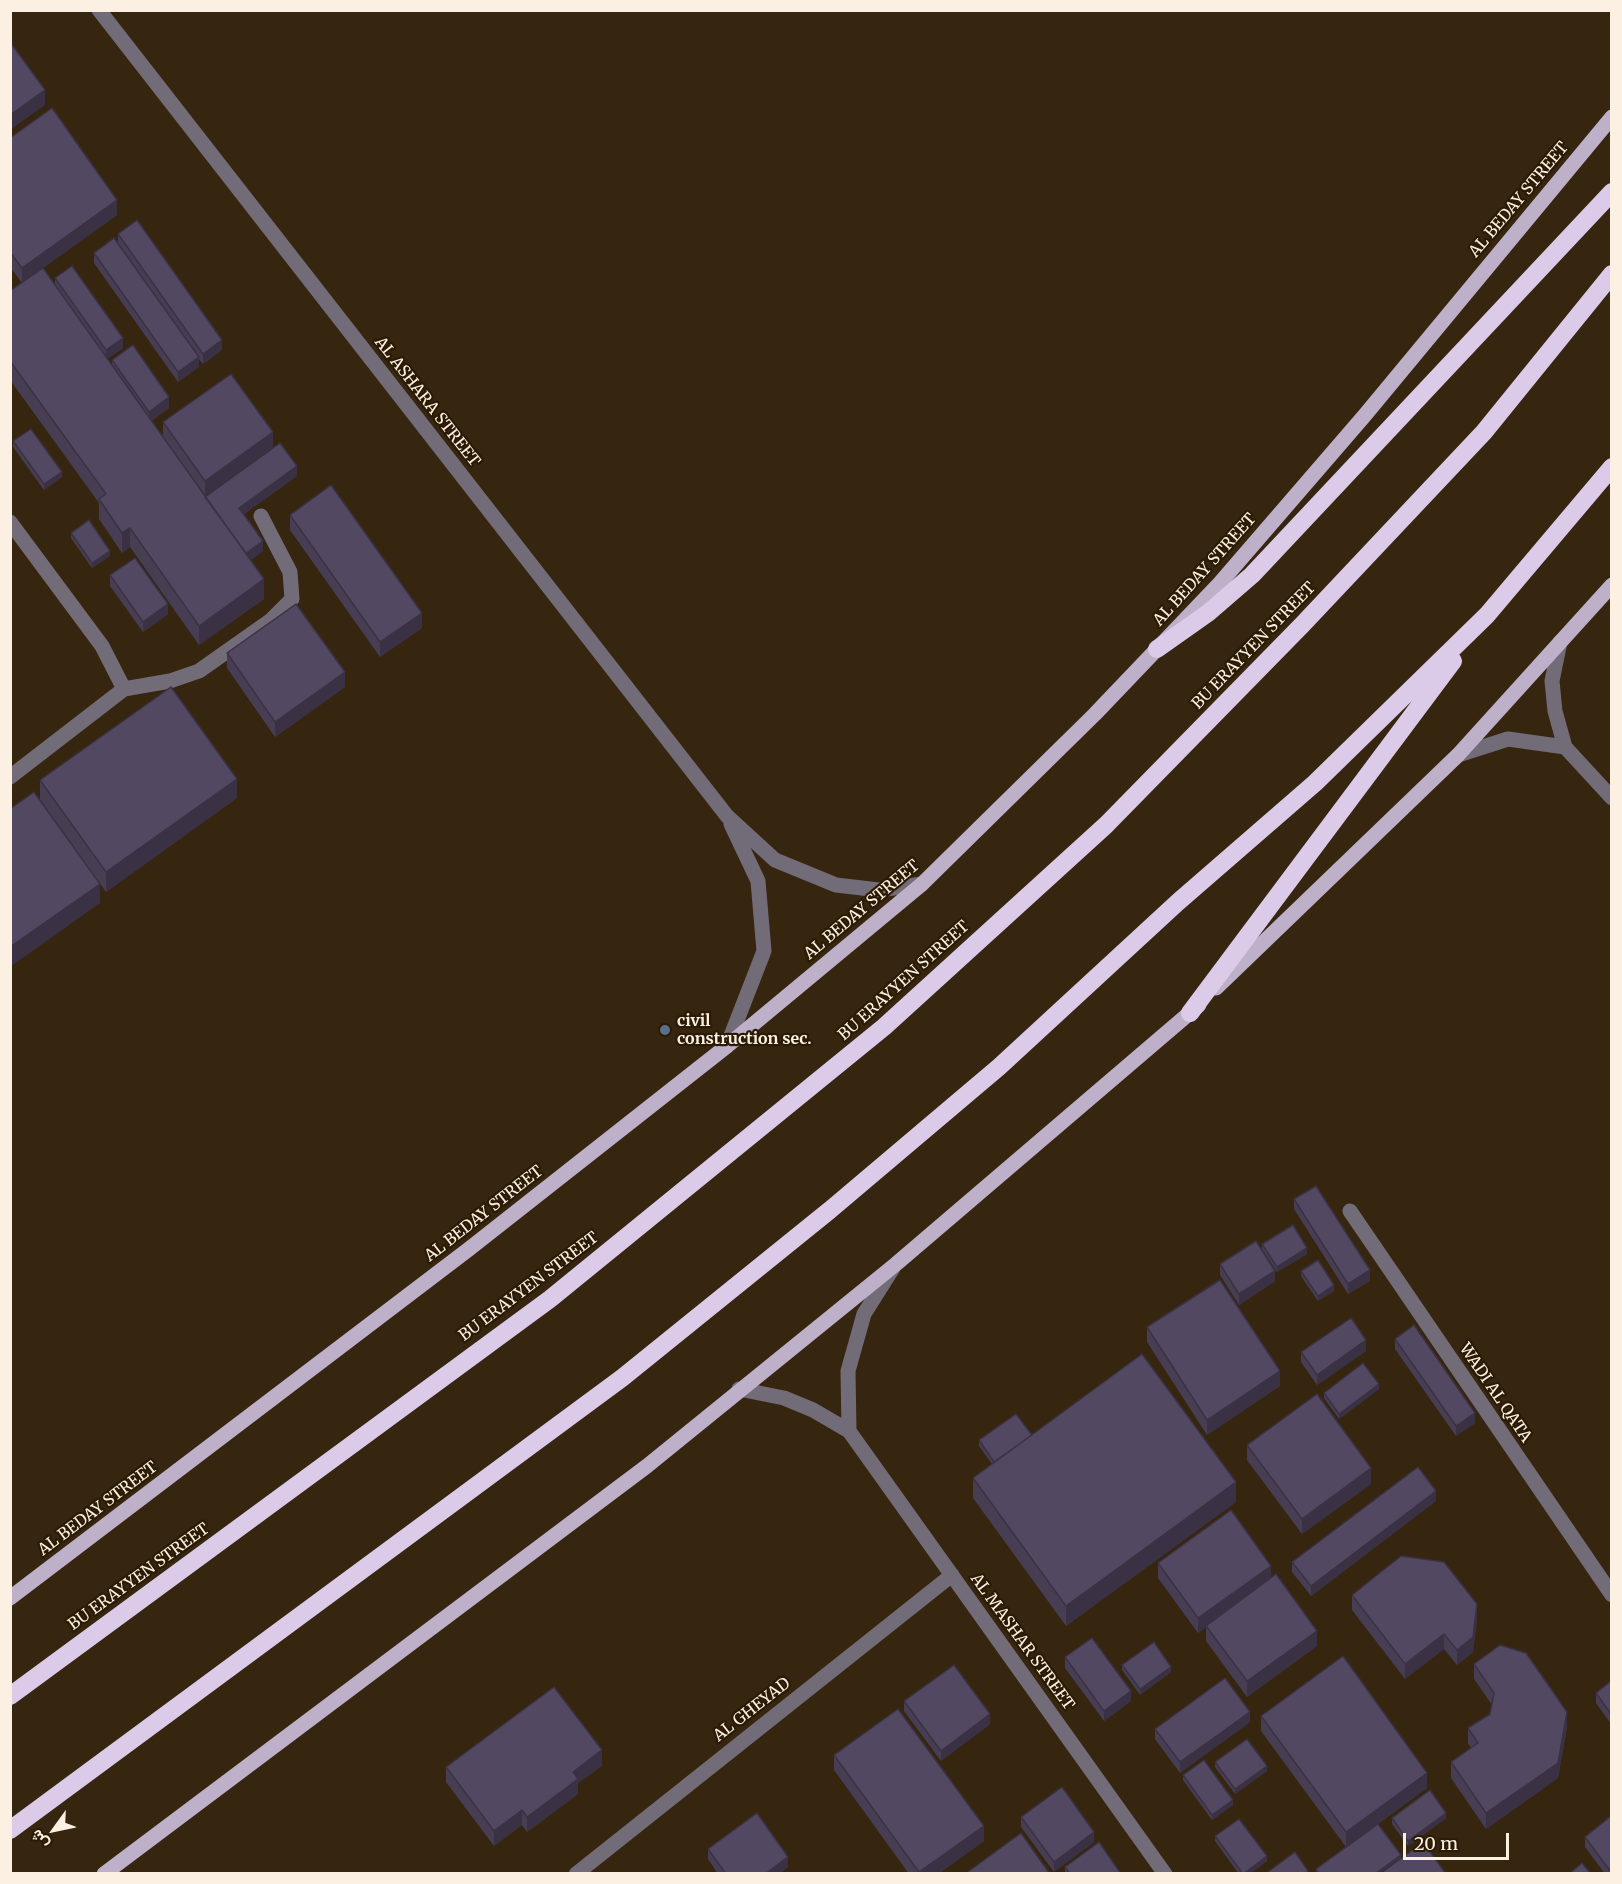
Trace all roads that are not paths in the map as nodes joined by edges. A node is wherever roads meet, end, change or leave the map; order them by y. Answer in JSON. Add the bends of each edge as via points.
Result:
{"nodes":[{"id":1,"x":99,"y":10,"type":"edge"},
{"id":2,"x":1611,"y":117,"type":"edge"},
{"id":3,"x":1611,"y":192,"type":"edge"},
{"id":4,"x":1611,"y":274,"type":"edge"},
{"id":5,"x":1611,"y":467,"type":"edge"},
{"id":6,"x":261,"y":516,"type":"dead end"},
{"id":7,"x":10,"y":522,"type":"edge"},
{"id":8,"x":1611,"y":585,"type":"edge"},
{"id":9,"x":1487,"y":615,"type":"junction"},
{"id":10,"x":1560,"y":642,"type":"junction"},
{"id":11,"x":1157,"y":649,"type":"junction"},
{"id":12,"x":124,"y":689,"type":"junction"},
{"id":13,"x":1565,"y":747,"type":"junction"},
{"id":14,"x":1458,"y":755,"type":"junction"},
{"id":15,"x":10,"y":777,"type":"edge"},
{"id":16,"x":1611,"y":798,"type":"edge"},
{"id":17,"x":727,"y":816,"type":"junction"},
{"id":18,"x":922,"y":884,"type":"junction"},
{"id":19,"x":1190,"y":1012,"type":"junction"},
{"id":20,"x":727,"y":1046,"type":"junction"},
{"id":21,"x":1350,"y":1211,"type":"dead end"},
{"id":22,"x":896,"y":1264,"type":"junction"},
{"id":23,"x":739,"y":1389,"type":"junction"},
{"id":24,"x":849,"y":1431,"type":"junction"},
{"id":25,"x":952,"y":1575,"type":"junction"},
{"id":26,"x":1611,"y":1595,"type":"edge"},
{"id":27,"x":10,"y":1598,"type":"edge"},
{"id":28,"x":10,"y":1696,"type":"edge"},
{"id":29,"x":10,"y":1830,"type":"edge"},
{"id":30,"x":104,"y":1874,"type":"edge"},
{"id":31,"x":576,"y":1874,"type":"edge"},
{"id":32,"x":1165,"y":1874,"type":"edge"}],
"edges":[{"from":1,"to":17,"type":"street","name":"AL ASHARA STREET"},
{"from":2,"to":11,"type":"main road","name":"AL BEDAY STREET","via":[[1365,415],[1220,583]]},
{"from":3,"to":11,"type":"highway","via":[[1252,575]]},
{"from":4,"to":28,"type":"highway","name":"BU ERAYYEN STREET","via":[[1484,432],[1302,625],[1106,825],[884,1027],[550,1299]]},
{"from":5,"to":9,"type":"highway"},
{"from":6,"to":12,"type":"street","via":[[290,572],[292,599],[270,621],[199,671]]},
{"from":7,"to":12,"type":"street","via":[[102,646]]},
{"from":8,"to":10,"type":"main road"},
{"from":9,"to":19,"type":"highway"},
{"from":9,"to":29,"type":"highway","via":[[1315,783],[1178,902],[999,1067],[830,1210],[622,1378]]},
{"from":10,"to":13,"type":"street","via":[[1552,681]]},
{"from":10,"to":14,"type":"main road"},
{"from":11,"to":18,"type":"main road","name":"AL BEDAY STREET"},
{"from":12,"to":15,"type":"street"},
{"from":13,"to":14,"type":"street","via":[[1508,740]]},
{"from":13,"to":16,"type":"street"},
{"from":14,"to":19,"type":"main road"},
{"from":17,"to":18,"type":"street","name":"AL ASHARA STREET","via":[[775,860],[836,885],[879,890]]},
{"from":17,"to":20,"type":"street","name":"AL ASHARA STREET","via":[[758,881],[764,951]]},
{"from":18,"to":20,"type":"main road","name":"AL BEDAY STREET"},
{"from":19,"to":22,"type":"main road"},
{"from":20,"to":27,"type":"main road","name":"AL BEDAY STREET","via":[[470,1250]]},
{"from":21,"to":26,"type":"street","name":"WADI AL QATA"},
{"from":22,"to":23,"type":"main road"},
{"from":22,"to":24,"type":"street","via":[[864,1314],[854,1348],[848,1371]]},
{"from":23,"to":24,"type":"street","name":"AL MASHAR STREET","via":[[784,1398]]},
{"from":23,"to":30,"type":"main road","via":[[647,1466]]},
{"from":24,"to":25,"type":"street","name":"AL MASHAR STREET"},
{"from":25,"to":31,"type":"street","name":"AL GHEYAD"},
{"from":25,"to":32,"type":"street","name":"AL MASHAR STREET"}]}
